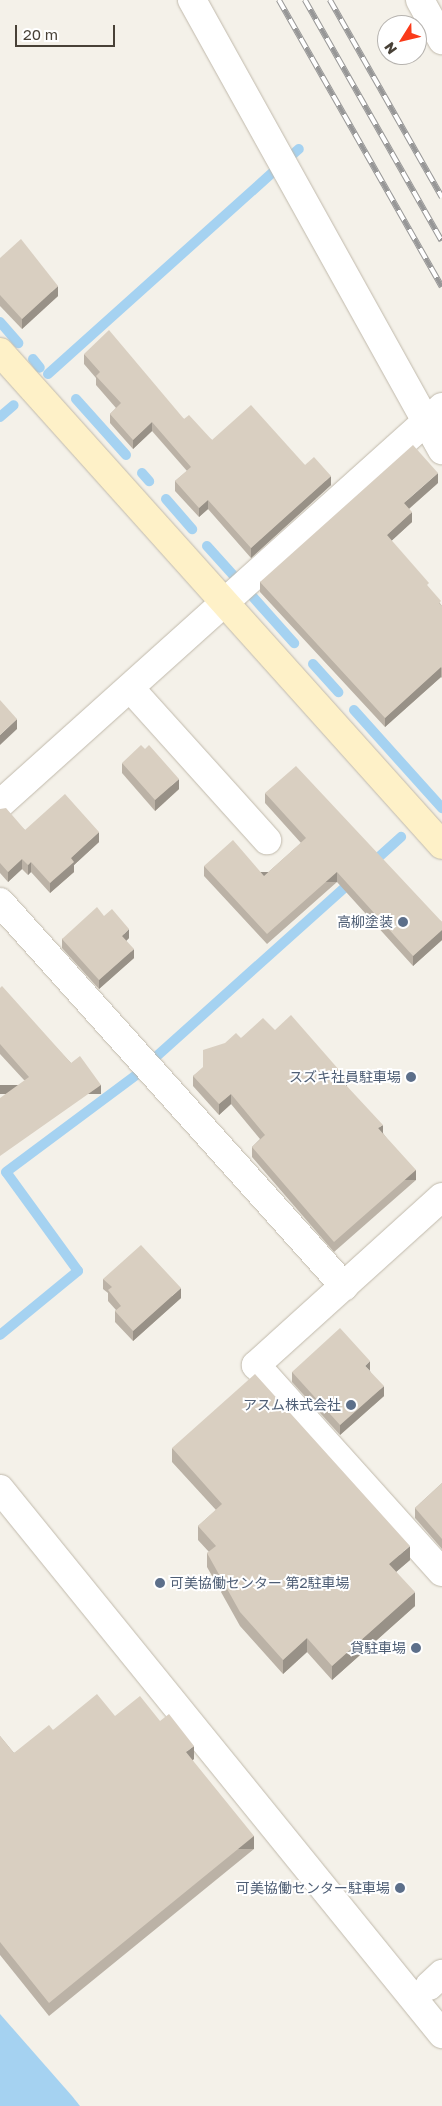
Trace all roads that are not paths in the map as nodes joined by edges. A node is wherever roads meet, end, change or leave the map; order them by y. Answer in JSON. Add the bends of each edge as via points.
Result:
{"nodes":[{"id":1,"x":192,"y":0,"type":"edge"},
{"id":2,"x":420,"y":0,"type":"edge"},
{"id":3,"x":442,"y":40,"type":"edge"},
{"id":4,"x":0,"y":352,"type":"edge"},
{"id":5,"x":434,"y":414,"type":"edge"},
{"id":6,"x":442,"y":450,"type":"edge"},
{"id":7,"x":224,"y":602,"type":"junction"},
{"id":8,"x":130,"y":688,"type":"junction"},
{"id":9,"x":0,"y":804,"type":"edge"},
{"id":10,"x":266,"y":840,"type":"dead end"},
{"id":11,"x":442,"y":845,"type":"edge"},
{"id":12,"x":0,"y":902,"type":"edge"},
{"id":13,"x":442,"y":1197,"type":"edge"},
{"id":14,"x":344,"y":1286,"type":"junction"},
{"id":15,"x":0,"y":1489,"type":"edge"},
{"id":16,"x":442,"y":1572,"type":"edge"},
{"id":17,"x":442,"y":2034,"type":"edge"}],
"edges":[{"from":1,"to":5,"type":"street"},
{"from":2,"to":3,"type":"street"},
{"from":4,"to":7,"type":"street"},
{"from":5,"to":6,"type":"street"},
{"from":5,"to":7,"type":"street"},
{"from":7,"to":8,"type":"street"},
{"from":7,"to":11,"type":"street"},
{"from":8,"to":9,"type":"street"},
{"from":8,"to":10,"type":"street"},
{"from":12,"to":14,"type":"street"},
{"from":13,"to":14,"type":"street"},
{"from":14,"to":16,"type":"street","via":[[256,1365]]},
{"from":15,"to":17,"type":"street"}]}
